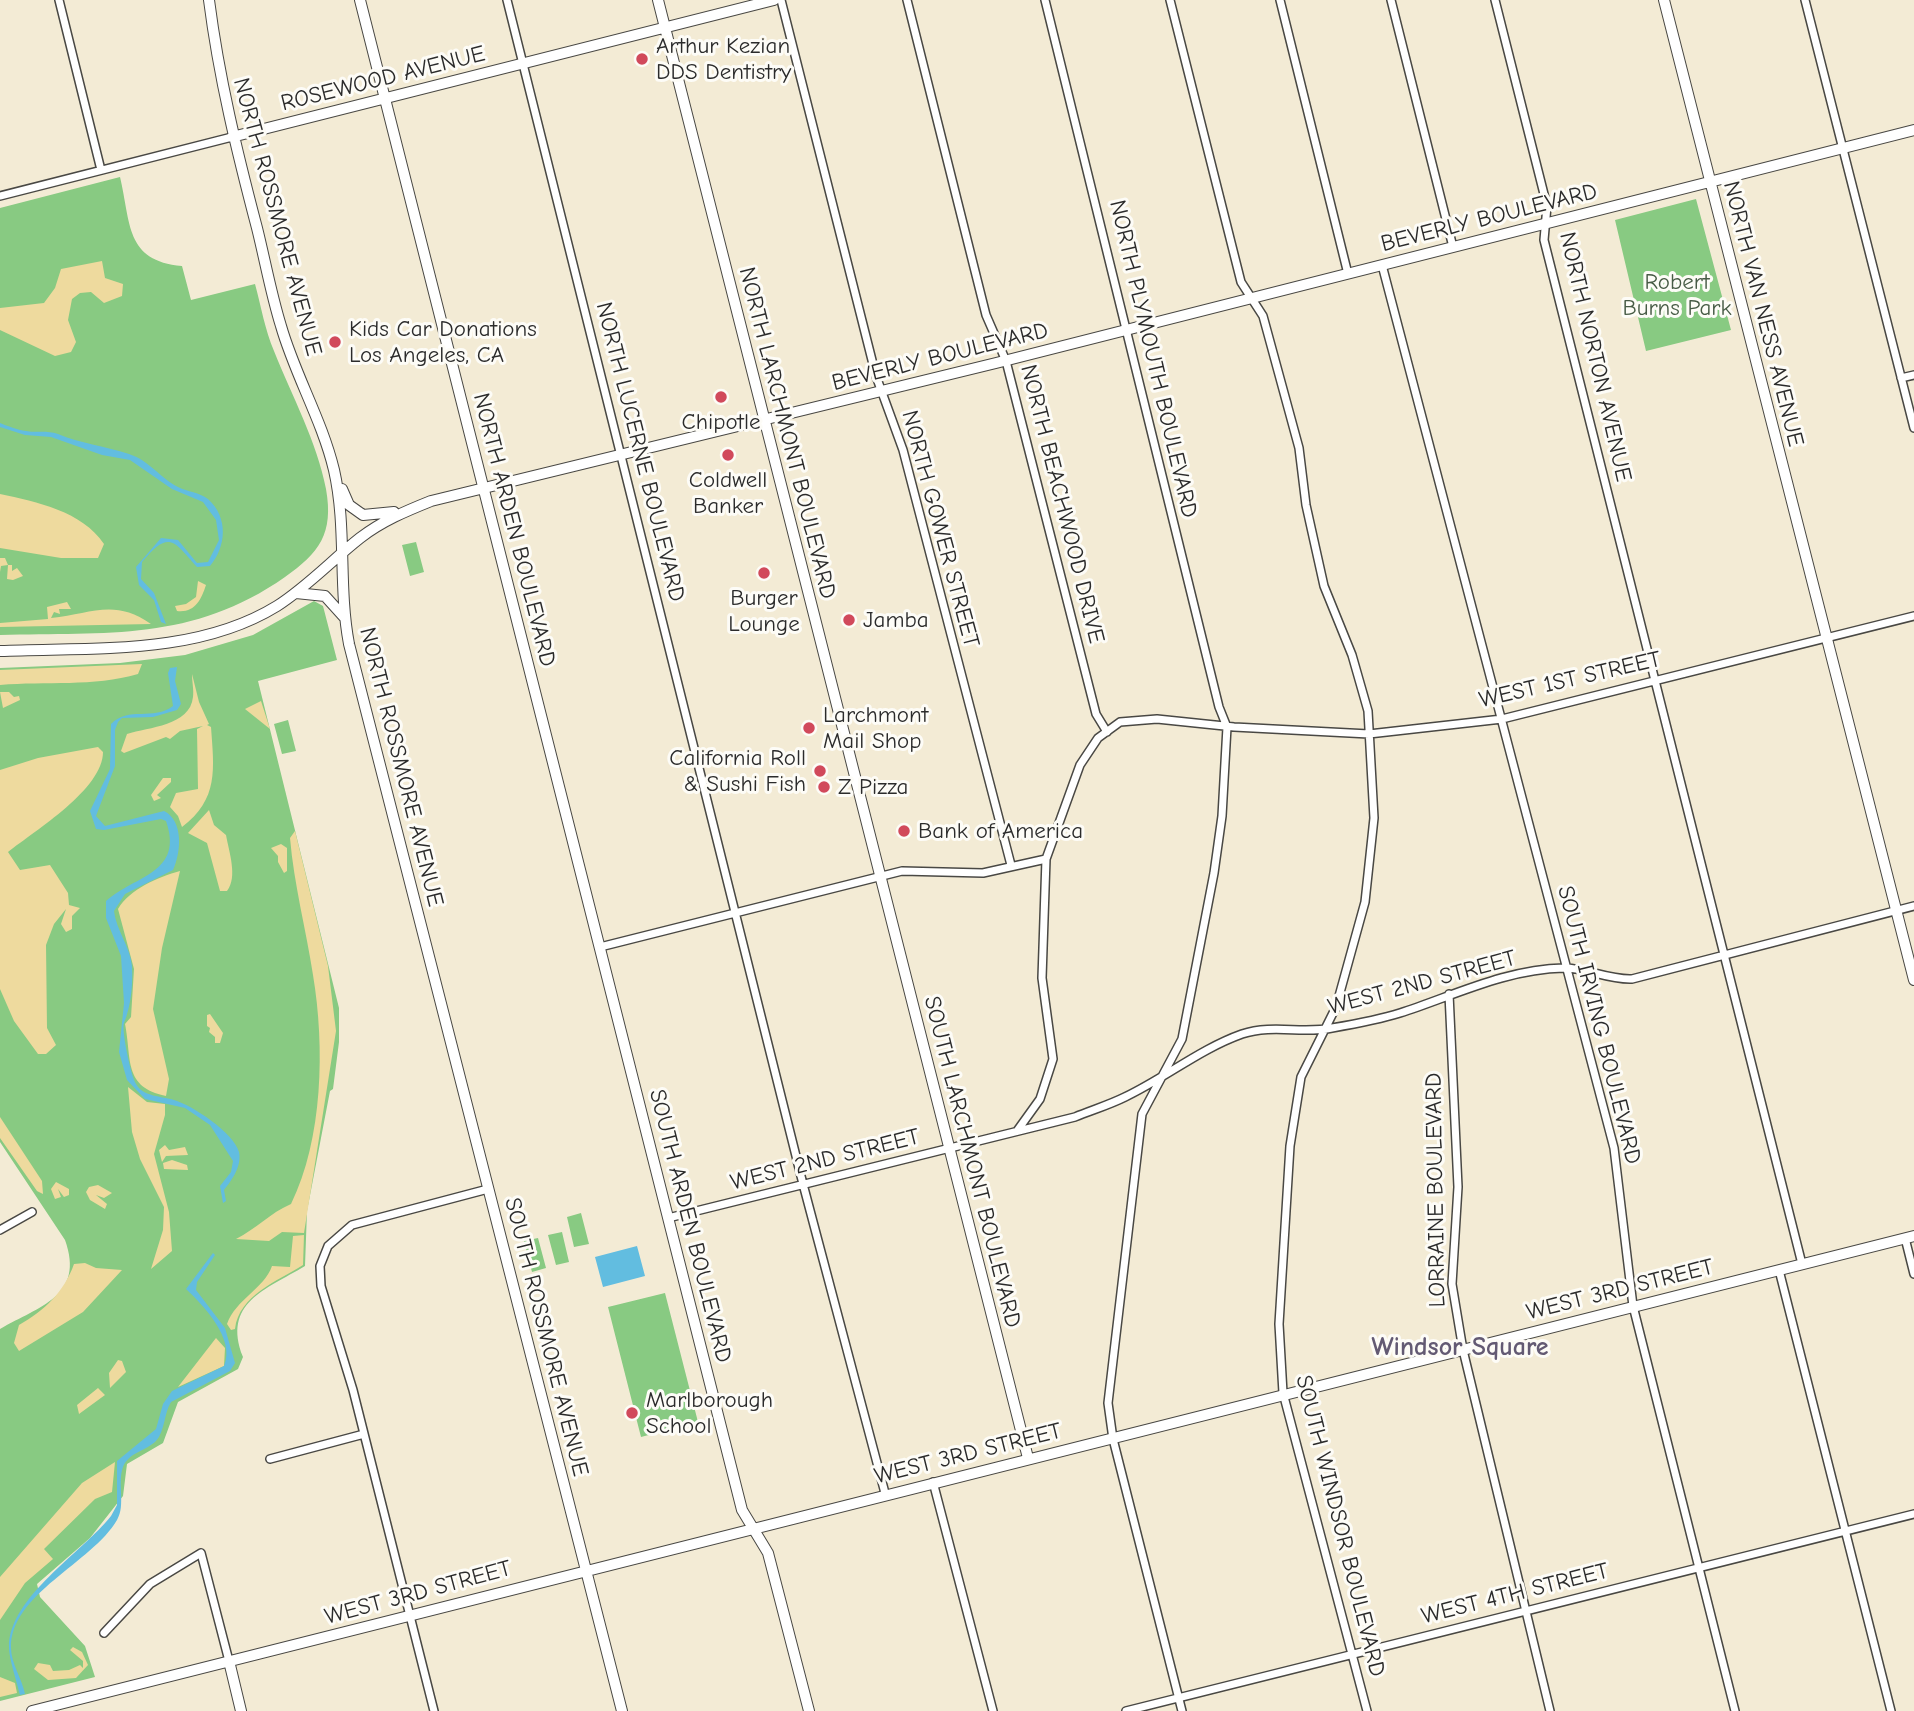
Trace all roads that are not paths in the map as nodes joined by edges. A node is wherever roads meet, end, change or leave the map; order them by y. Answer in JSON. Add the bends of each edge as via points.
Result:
{"nodes":[{"id":1,"x":59,"y":0,"type":"edge"},
{"id":2,"x":209,"y":0,"type":"edge"},
{"id":3,"x":360,"y":0,"type":"edge"},
{"id":4,"x":507,"y":0,"type":"edge"},
{"id":5,"x":658,"y":0,"type":"edge"},
{"id":6,"x":774,"y":0,"type":"edge"},
{"id":7,"x":781,"y":0,"type":"edge"},
{"id":8,"x":907,"y":0,"type":"edge"},
{"id":9,"x":1045,"y":0,"type":"edge"},
{"id":10,"x":1170,"y":0,"type":"edge"},
{"id":11,"x":1280,"y":0,"type":"edge"},
{"id":12,"x":1391,"y":0,"type":"edge"},
{"id":13,"x":1495,"y":0,"type":"edge"},
{"id":14,"x":1664,"y":0,"type":"edge"},
{"id":15,"x":1805,"y":0,"type":"edge"},
{"id":16,"x":665,"y":28,"type":"junction"},
{"id":17,"x":523,"y":64,"type":"junction"},
{"id":18,"x":386,"y":99,"type":"junction"},
{"id":19,"x":1914,"y":130,"type":"edge"},
{"id":20,"x":232,"y":137,"type":"junction"},
{"id":21,"x":1842,"y":149,"type":"junction"},
{"id":22,"x":101,"y":170,"type":"junction"},
{"id":23,"x":1710,"y":183,"type":"junction"},
{"id":24,"x":0,"y":196,"type":"edge"},
{"id":25,"x":1546,"y":224,"type":"junction"},
{"id":26,"x":1453,"y":247,"type":"junction"},
{"id":27,"x":1382,"y":265,"type":"junction"},
{"id":28,"x":1349,"y":274,"type":"junction"},
{"id":29,"x":1251,"y":299,"type":"junction"},
{"id":30,"x":1125,"y":331,"type":"junction"},
{"id":31,"x":1006,"y":361,"type":"junction"},
{"id":32,"x":1914,"y":375,"type":"edge"},
{"id":33,"x":1902,"y":378,"type":"junction"},
{"id":34,"x":881,"y":391,"type":"junction"},
{"id":35,"x":764,"y":420,"type":"junction"},
{"id":36,"x":1914,"y":428,"type":"edge"},
{"id":37,"x":621,"y":454,"type":"junction"},
{"id":38,"x":334,"y":468,"type":"junction"},
{"id":39,"x":484,"y":488,"type":"junction"},
{"id":40,"x":431,"y":501,"type":"junction"},
{"id":41,"x":343,"y":553,"type":"junction"},
{"id":42,"x":296,"y":593,"type":"junction"},
{"id":43,"x":1914,"y":616,"type":"edge"},
{"id":44,"x":345,"y":618,"type":"junction"},
{"id":45,"x":1826,"y":638,"type":"junction"},
{"id":46,"x":0,"y":651,"type":"edge"},
{"id":47,"x":1654,"y":681,"type":"junction"},
{"id":48,"x":1502,"y":719,"type":"junction"},
{"id":49,"x":1227,"y":727,"type":"junction"},
{"id":50,"x":1107,"y":732,"type":"junction"},
{"id":51,"x":1369,"y":734,"type":"junction"},
{"id":52,"x":1046,"y":859,"type":"junction"},
{"id":53,"x":1011,"y":866,"type":"junction"},
{"id":54,"x":879,"y":876,"type":"junction"},
{"id":55,"x":1914,"y":906,"type":"edge"},
{"id":56,"x":1896,"y":911,"type":"junction"},
{"id":57,"x":736,"y":913,"type":"junction"},
{"id":58,"x":600,"y":947,"type":"junction"},
{"id":59,"x":1724,"y":954,"type":"junction"},
{"id":60,"x":1566,"y":968,"type":"junction"},
{"id":61,"x":432,"y":973,"type":"joint"},
{"id":62,"x":1914,"y":980,"type":"edge"},
{"id":63,"x":1449,"y":994,"type":"junction"},
{"id":64,"x":1325,"y":1030,"type":"junction"},
{"id":65,"x":1162,"y":1076,"type":"junction"},
{"id":66,"x":1017,"y":1132,"type":"junction"},
{"id":67,"x":948,"y":1149,"type":"junction"},
{"id":68,"x":803,"y":1185,"type":"junction"},
{"id":69,"x":488,"y":1189,"type":"junction"},
{"id":70,"x":32,"y":1212,"type":"dead end"},
{"id":71,"x":668,"y":1218,"type":"junction"},
{"id":72,"x":0,"y":1230,"type":"edge"},
{"id":73,"x":1909,"y":1237,"type":"edge"},
{"id":74,"x":1802,"y":1264,"type":"junction"},
{"id":75,"x":1779,"y":1270,"type":"junction"},
{"id":76,"x":1914,"y":1274,"type":"edge"},
{"id":77,"x":1633,"y":1306,"type":"junction"},
{"id":78,"x":1463,"y":1350,"type":"junction"},
{"id":79,"x":1283,"y":1393,"type":"junction"},
{"id":80,"x":365,"y":1434,"type":"junction"},
{"id":81,"x":1114,"y":1439,"type":"junction"},
{"id":82,"x":1028,"y":1458,"type":"junction"},
{"id":83,"x":270,"y":1459,"type":"dead end"},
{"id":84,"x":933,"y":1482,"type":"junction"},
{"id":85,"x":885,"y":1493,"type":"junction"},
{"id":86,"x":1914,"y":1514,"type":"edge"},
{"id":87,"x":754,"y":1527,"type":"junction"},
{"id":88,"x":1844,"y":1531,"type":"junction"},
{"id":89,"x":1699,"y":1568,"type":"junction"},
{"id":90,"x":586,"y":1569,"type":"junction"},
{"id":91,"x":1525,"y":1611,"type":"junction"},
{"id":92,"x":410,"y":1615,"type":"junction"},
{"id":93,"x":104,"y":1633,"type":"dead end"},
{"id":94,"x":1352,"y":1655,"type":"junction"},
{"id":95,"x":229,"y":1661,"type":"junction"},
{"id":96,"x":1179,"y":1698,"type":"junction"},
{"id":97,"x":32,"y":1711,"type":"edge"},
{"id":98,"x":241,"y":1711,"type":"edge"},
{"id":99,"x":435,"y":1711,"type":"edge"},
{"id":100,"x":622,"y":1711,"type":"edge"},
{"id":101,"x":809,"y":1711,"type":"edge"},
{"id":102,"x":993,"y":1711,"type":"edge"},
{"id":103,"x":1126,"y":1711,"type":"edge"},
{"id":104,"x":1182,"y":1711,"type":"edge"},
{"id":105,"x":1367,"y":1711,"type":"edge"},
{"id":106,"x":1550,"y":1711,"type":"edge"},
{"id":107,"x":1735,"y":1711,"type":"edge"},
{"id":108,"x":1891,"y":1711,"type":"edge"}],
"edges":[{"from":1,"to":22,"type":"street"},
{"from":2,"to":20,"type":"main road","name":"NORTH ROSSMORE AVENUE"},
{"from":3,"to":18,"type":"main road","name":"NORTH ARDEN BOULEVARD"},
{"from":4,"to":17,"type":"street","name":"NORTH LUCERNE BOULEVARD"},
{"from":5,"to":16,"type":"main road","name":"NORTH LARCHMONT BOULEVARD"},
{"from":6,"to":16,"type":"main road","name":"ROSEWOOD AVENUE"},
{"from":7,"to":34,"type":"street","name":"NORTH GOWER STREET"},
{"from":8,"to":31,"type":"street","name":"NORTH BEACHWOOD DRIVE","via":[[986,315]]},
{"from":9,"to":30,"type":"street","name":"NORTH PLYMOUTH BOULEVARD"},
{"from":10,"to":29,"type":"street","name":"SOUTH WINDSOR BOULEVARD","via":[[1241,282]]},
{"from":11,"to":28,"type":"street"},
{"from":12,"to":26,"type":"street"},
{"from":13,"to":25,"type":"street","name":"NORTH NORTON AVENUE","via":[[1547,206]]},
{"from":14,"to":23,"type":"main road","name":"NORTH VAN NESS AVENUE"},
{"from":15,"to":21,"type":"street"},
{"from":16,"to":17,"type":"main road","name":"ROSEWOOD AVENUE"},
{"from":16,"to":35,"type":"main road","name":"NORTH LARCHMONT BOULEVARD"},
{"from":17,"to":18,"type":"main road","name":"ROSEWOOD AVENUE"},
{"from":17,"to":37,"type":"street","name":"NORTH LUCERNE BOULEVARD"},
{"from":18,"to":20,"type":"main road","name":"ROSEWOOD AVENUE"},
{"from":18,"to":39,"type":"main road","name":"NORTH ARDEN BOULEVARD"},
{"from":19,"to":21,"type":"main road","name":"BEVERLY BOULEVARD"},
{"from":20,"to":22,"type":"street","name":"ROSEWOOD AVENUE"},
{"from":20,"to":38,"type":"main road","name":"NORTH ROSSMORE AVENUE","via":[[281,325]]},
{"from":21,"to":23,"type":"main road","name":"BEVERLY BOULEVARD"},
{"from":21,"to":33,"type":"street"},
{"from":22,"to":24,"type":"street","name":"ROSEWOOD AVENUE"},
{"from":23,"to":25,"type":"main road","name":"BEVERLY BOULEVARD"},
{"from":23,"to":45,"type":"main road","name":"NORTH VAN NESS AVENUE"},
{"from":25,"to":26,"type":"main road","name":"BEVERLY BOULEVARD"},
{"from":25,"to":47,"type":"street","name":"NORTH NORTON AVENUE","via":[[1544,240]]},
{"from":26,"to":27,"type":"main road","name":"BEVERLY BOULEVARD"},
{"from":27,"to":28,"type":"main road","name":"BEVERLY BOULEVARD"},
{"from":27,"to":48,"type":"street","name":"SOUTH IRVING BOULEVARD"},
{"from":28,"to":29,"type":"main road","name":"BEVERLY BOULEVARD"},
{"from":29,"to":30,"type":"main road","name":"BEVERLY BOULEVARD"},
{"from":29,"to":51,"type":"street","name":"SOUTH WINDSOR BOULEVARD","via":[[1263,316],[1299,449],[1324,586],[1362,683]]},
{"from":30,"to":31,"type":"main road","name":"BEVERLY BOULEVARD"},
{"from":30,"to":49,"type":"street","name":"NORTH PLYMOUTH BOULEVARD"},
{"from":31,"to":34,"type":"main road","name":"BEVERLY BOULEVARD"},
{"from":31,"to":50,"type":"street","name":"NORTH BEACHWOOD DRIVE","via":[[1096,714]]},
{"from":32,"to":33,"type":"street"},
{"from":33,"to":36,"type":"street"},
{"from":34,"to":35,"type":"main road","name":"BEVERLY BOULEVARD"},
{"from":34,"to":53,"type":"street","name":"NORTH GOWER STREET","via":[[903,450]]},
{"from":35,"to":37,"type":"main road","name":"BEVERLY BOULEVARD"},
{"from":35,"to":54,"type":"main road","name":"NORTH LARCHMONT BOULEVARD"},
{"from":37,"to":39,"type":"main road","name":"BEVERLY BOULEVARD"},
{"from":37,"to":57,"type":"street","name":"NORTH LUCERNE BOULEVARD"},
{"from":38,"to":40,"type":"main road","via":[[349,505],[363,515],[381,515]]},
{"from":38,"to":41,"type":"main road","name":"NORTH ROSSMORE AVENUE"},
{"from":39,"to":40,"type":"main road","name":"BEVERLY BOULEVARD"},
{"from":39,"to":58,"type":"main road","name":"NORTH ARDEN BOULEVARD"},
{"from":40,"to":41,"type":"main road","name":"BEVERLY BOULEVARD","via":[[383,523]]},
{"from":41,"to":42,"type":"main road","name":"BEVERLY BOULEVARD"},
{"from":41,"to":44,"type":"main road","name":"NORTH ROSSMORE AVENUE"},
{"from":42,"to":44,"type":"main road","via":[[325,596]]},
{"from":42,"to":46,"type":"main road","name":"BEVERLY BOULEVARD","via":[[247,622],[178,642]]},
{"from":43,"to":45,"type":"street","name":"WEST 1ST STREET"},
{"from":44,"to":61,"type":"main road","name":"NORTH ROSSMORE AVENUE"},
{"from":45,"to":47,"type":"street","name":"WEST 1ST STREET"},
{"from":45,"to":56,"type":"main road","name":"NORTH VAN NESS AVENUE"},
{"from":47,"to":48,"type":"street","name":"WEST 1ST STREET"},
{"from":47,"to":59,"type":"street","name":"NORTH NORTON AVENUE"},
{"from":48,"to":51,"type":"street","name":"WEST 1ST STREET"},
{"from":48,"to":60,"type":"street","name":"SOUTH IRVING BOULEVARD"},
{"from":49,"to":50,"type":"street","name":"WEST 1ST STREET","via":[[1133,719]]},
{"from":49,"to":51,"type":"street","name":"WEST 1ST STREET"},
{"from":49,"to":65,"type":"street","via":[[1222,816],[1186,1023]]},
{"from":50,"to":52,"type":"street","via":[[1088,751],[1073,779]]},
{"from":51,"to":64,"type":"street","name":"SOUTH WINDSOR BOULEVARD","via":[[1374,818],[1365,902],[1336,1007]]},
{"from":52,"to":53,"type":"street"},
{"from":52,"to":66,"type":"street","via":[[1042,978],[1053,1059],[1040,1099]]},
{"from":53,"to":54,"type":"street","via":[[983,873],[913,870]]},
{"from":54,"to":57,"type":"street"},
{"from":54,"to":67,"type":"main road","name":"SOUTH LARCHMONT BOULEVARD"},
{"from":55,"to":56,"type":"street","name":"WEST 2ND STREET"},
{"from":56,"to":59,"type":"street","name":"WEST 2ND STREET"},
{"from":56,"to":62,"type":"main road","name":"NORTH VAN NESS AVENUE"},
{"from":57,"to":58,"type":"street"},
{"from":57,"to":68,"type":"street","name":"NORTH LUCERNE BOULEVARD"},
{"from":58,"to":71,"type":"main road","name":"SOUTH ARDEN BOULEVARD"},
{"from":59,"to":60,"type":"street","name":"WEST 2ND STREET","via":[[1632,979],[1614,980]]},
{"from":59,"to":74,"type":"street","name":"NORTH NORTON AVENUE"},
{"from":60,"to":63,"type":"street","name":"WEST 2ND STREET"},
{"from":60,"to":77,"type":"street","name":"SOUTH IRVING BOULEVARD","via":[[1614,1148]]},
{"from":61,"to":69,"type":"main road","name":"SOUTH ROSSMORE AVENUE"},
{"from":63,"to":64,"type":"street","name":"WEST 2ND STREET","via":[[1399,1013]]},
{"from":63,"to":78,"type":"street","name":"LORRAINE BOULEVARD","via":[[1458,1187],[1452,1284]]},
{"from":64,"to":65,"type":"street","name":"WEST 2ND STREET","via":[[1277,1028],[1244,1034],[1203,1051]]},
{"from":64,"to":79,"type":"street","name":"SOUTH WINDSOR BOULEVARD","via":[[1301,1077],[1290,1146],[1279,1324]]},
{"from":65,"to":66,"type":"street","name":"WEST 2ND STREET","via":[[1123,1099]]},
{"from":65,"to":81,"type":"street","via":[[1142,1114],[1110,1370],[1108,1403]]},
{"from":66,"to":67,"type":"street","name":"WEST 2ND STREET"},
{"from":67,"to":68,"type":"street","name":"WEST 2ND STREET"},
{"from":67,"to":82,"type":"main road","name":"SOUTH LARCHMONT BOULEVARD"},
{"from":68,"to":71,"type":"street","name":"WEST 2ND STREET"},
{"from":68,"to":85,"type":"street","name":"NORTH LUCERNE BOULEVARD"},
{"from":69,"to":80,"type":"street","via":[[352,1225],[328,1246],[320,1266],[322,1295]]},
{"from":69,"to":90,"type":"main road","name":"SOUTH ROSSMORE AVENUE"},
{"from":70,"to":72,"type":"street"},
{"from":71,"to":87,"type":"main road","name":"SOUTH ARDEN BOULEVARD","via":[[742,1510]]},
{"from":73,"to":74,"type":"main road","name":"WEST 3RD STREET"},
{"from":73,"to":76,"type":"street"},
{"from":74,"to":75,"type":"main road","name":"WEST 3RD STREET"},
{"from":75,"to":77,"type":"main road","name":"WEST 3RD STREET"},
{"from":75,"to":88,"type":"street"},
{"from":77,"to":78,"type":"main road","name":"WEST 3RD STREET"},
{"from":77,"to":89,"type":"street","name":"SOUTH IRVING BOULEVARD"},
{"from":78,"to":79,"type":"main road","name":"WEST 3RD STREET"},
{"from":78,"to":91,"type":"street","name":"LORRAINE BOULEVARD"},
{"from":79,"to":81,"type":"main road","name":"WEST 3RD STREET"},
{"from":79,"to":94,"type":"street","name":"SOUTH WINDSOR BOULEVARD"},
{"from":80,"to":83,"type":"street"},
{"from":80,"to":92,"type":"street"},
{"from":81,"to":82,"type":"main road","name":"WEST 3RD STREET"},
{"from":81,"to":96,"type":"street"},
{"from":82,"to":84,"type":"main road","name":"WEST 3RD STREET"},
{"from":84,"to":85,"type":"main road","name":"WEST 3RD STREET"},
{"from":84,"to":102,"type":"street"},
{"from":85,"to":87,"type":"main road","name":"WEST 3RD STREET"},
{"from":86,"to":88,"type":"street","name":"WEST 4TH STREET"},
{"from":87,"to":90,"type":"main road","name":"WEST 3RD STREET"},
{"from":87,"to":101,"type":"main road","name":"SOUTH ARDEN BOULEVARD","via":[[768,1553]]},
{"from":88,"to":89,"type":"street","name":"WEST 4TH STREET"},
{"from":88,"to":108,"type":"street"},
{"from":89,"to":91,"type":"street","name":"WEST 4TH STREET"},
{"from":89,"to":107,"type":"street","name":"SOUTH IRVING BOULEVARD"},
{"from":90,"to":92,"type":"main road","name":"WEST 3RD STREET"},
{"from":90,"to":100,"type":"main road","name":"SOUTH ROSSMORE AVENUE"},
{"from":91,"to":94,"type":"street","name":"WEST 4TH STREET"},
{"from":91,"to":106,"type":"street","name":"LORRAINE BOULEVARD"},
{"from":92,"to":95,"type":"main road","name":"WEST 3RD STREET"},
{"from":92,"to":99,"type":"street"},
{"from":93,"to":95,"type":"street","via":[[150,1584],[201,1553]]},
{"from":94,"to":96,"type":"street","name":"WEST 4TH STREET"},
{"from":94,"to":105,"type":"street","name":"SOUTH WINDSOR BOULEVARD"},
{"from":95,"to":97,"type":"main road","name":"WEST 3RD STREET"},
{"from":95,"to":98,"type":"main road"},
{"from":96,"to":103,"type":"street","name":"WEST 4TH STREET"},
{"from":96,"to":104,"type":"street"}]}
